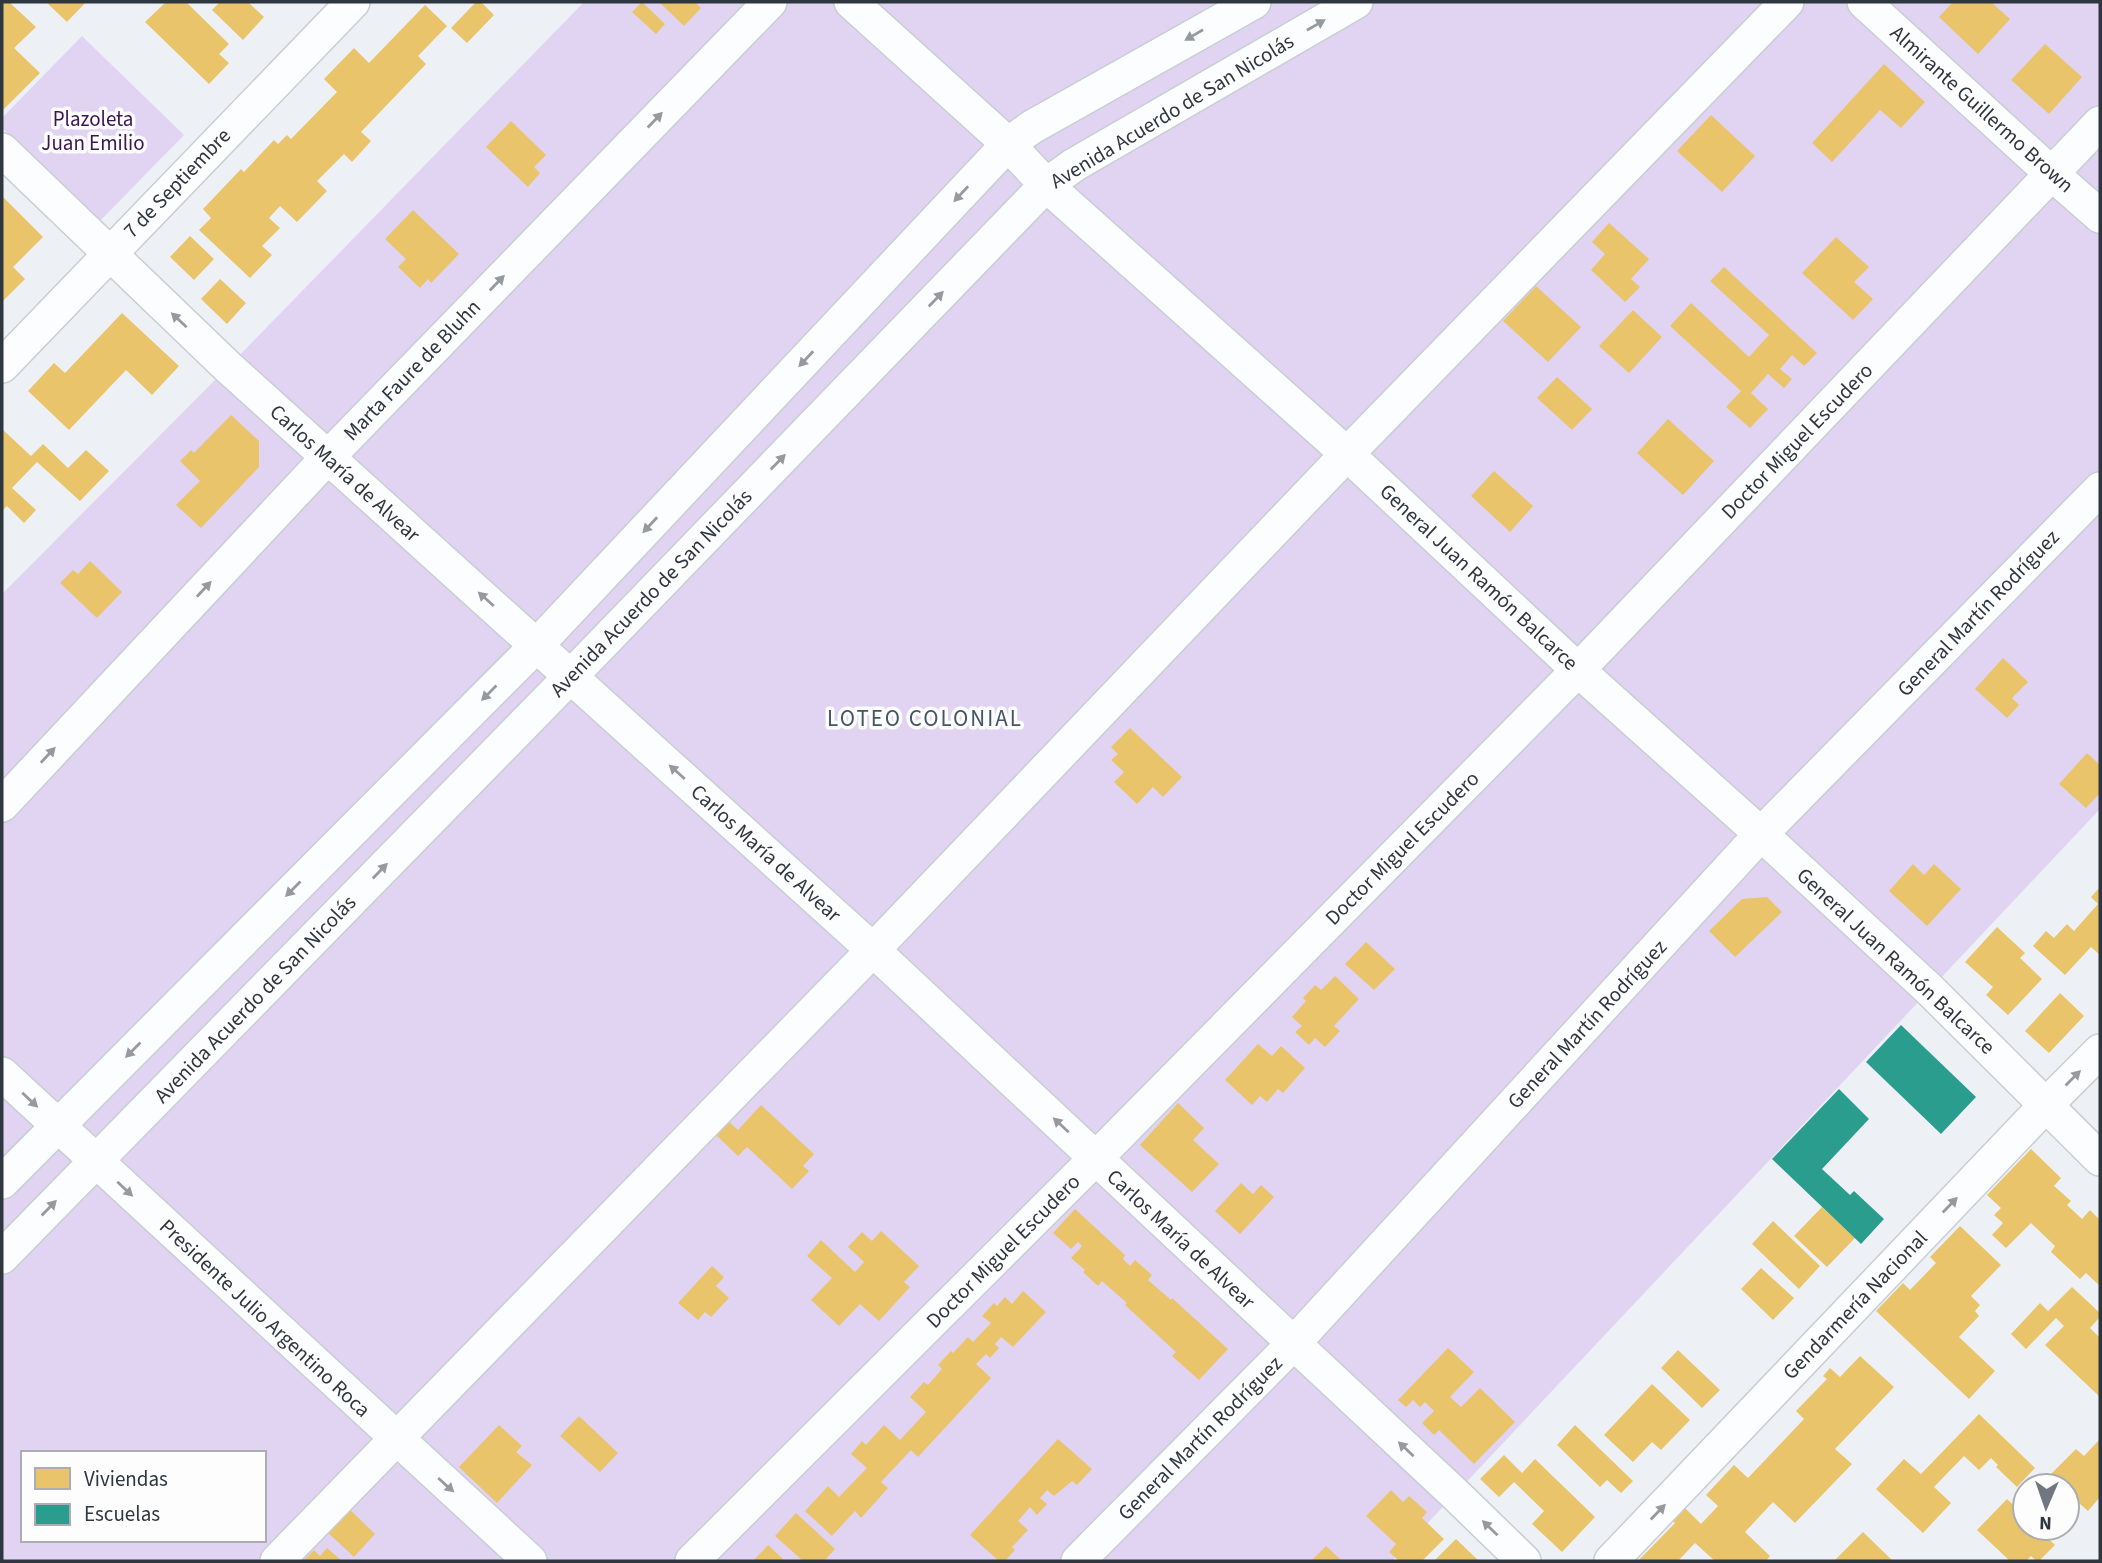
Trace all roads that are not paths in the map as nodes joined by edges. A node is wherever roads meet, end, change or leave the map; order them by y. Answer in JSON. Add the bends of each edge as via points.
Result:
{"nodes":[{"id":1,"x":353,"y":2,"type":"edge"},
{"id":2,"x":770,"y":2,"type":"edge"},
{"id":3,"x":851,"y":2,"type":"edge"},
{"id":4,"x":1254,"y":2,"type":"edge"},
{"id":5,"x":1356,"y":2,"type":"edge"},
{"id":6,"x":1787,"y":2,"type":"edge"},
{"id":7,"x":1864,"y":2,"type":"edge"},
{"id":8,"x":2100,"y":123,"type":"edge"},
{"id":9,"x":1008,"y":144,"type":"junction"},
{"id":10,"x":2,"y":150,"type":"edge"},
{"id":11,"x":2052,"y":174,"type":"junction"},
{"id":12,"x":1046,"y":185,"type":"junction"},
{"id":13,"x":2100,"y":216,"type":"edge"},
{"id":14,"x":108,"y":254,"type":"junction"},
{"id":15,"x":2,"y":366,"type":"edge"},
{"id":16,"x":1347,"y":454,"type":"junction"},
{"id":17,"x":327,"y":458,"type":"junction"},
{"id":18,"x":2100,"y":489,"type":"edge"},
{"id":19,"x":537,"y":645,"type":"junction"},
{"id":20,"x":1577,"y":670,"type":"junction"},
{"id":21,"x":571,"y":676,"type":"junction"},
{"id":22,"x":2,"y":805,"type":"edge"},
{"id":23,"x":1761,"y":835,"type":"junction"},
{"id":24,"x":873,"y":950,"type":"junction"},
{"id":25,"x":2100,"y":1051,"type":"edge"},
{"id":26,"x":2,"y":1074,"type":"edge"},
{"id":27,"x":2045,"y":1106,"type":"junction"},
{"id":28,"x":57,"y":1125,"type":"junction"},
{"id":29,"x":1096,"y":1158,"type":"junction"},
{"id":30,"x":2100,"y":1159,"type":"edge"},
{"id":31,"x":96,"y":1161,"type":"junction"},
{"id":32,"x":2,"y":1182,"type":"edge"},
{"id":33,"x":2,"y":1257,"type":"edge"},
{"id":34,"x":1293,"y":1344,"type":"junction"},
{"id":35,"x":396,"y":1439,"type":"junction"},
{"id":36,"x":277,"y":1561,"type":"edge"},
{"id":37,"x":530,"y":1561,"type":"edge"},
{"id":38,"x":692,"y":1561,"type":"edge"},
{"id":39,"x":1078,"y":1561,"type":"edge"},
{"id":40,"x":1524,"y":1561,"type":"edge"},
{"id":41,"x":1611,"y":1561,"type":"edge"}],
"edges":[{"from":1,"to":14,"type":"street","name":"7 de Septiembre"},
{"from":17,"to":2,"type":"street","name":"Marta Faure de Bluhn","one_way":true},
{"from":3,"to":9,"type":"street","name":"General Juan Ramón Balcarce"},
{"from":4,"to":9,"type":"street","one_way":true},
{"from":12,"to":5,"type":"street","name":"Avenida Acuerdo de San Nicolás","one_way":true},
{"from":6,"to":16,"type":"street"},
{"from":7,"to":11,"type":"street","name":"Almirante Guillermo Brown"},
{"from":8,"to":11,"type":"street","name":"Doctor Miguel Escudero"},
{"from":9,"to":12,"type":"street","name":"General Juan Ramón Balcarce"},
{"from":9,"to":19,"type":"street","one_way":true},
{"from":10,"to":14,"type":"street","name":"Carlos María de Alvear"},
{"from":11,"to":13,"type":"street","name":"Almirante Guillermo Brown"},
{"from":11,"to":20,"type":"street","name":"Doctor Miguel Escudero"},
{"from":12,"to":16,"type":"street","name":"General Juan Ramón Balcarce"},
{"from":21,"to":12,"type":"street","name":"Avenida Acuerdo de San Nicolás","one_way":true},
{"from":14,"to":15,"type":"street","name":"7 de Septiembre"},
{"from":17,"to":14,"type":"street","name":"Carlos María de Alvear","one_way":true},
{"from":16,"to":20,"type":"street","name":"General Juan Ramón Balcarce"},
{"from":16,"to":24,"type":"street"},
{"from":19,"to":17,"type":"street","name":"Carlos María de Alvear","one_way":true},
{"from":22,"to":17,"type":"street","name":"Marta Faure de Bluhn","one_way":true},
{"from":18,"to":23,"type":"street","name":"General Martín Rodríguez"},
{"from":19,"to":21,"type":"street","name":"Carlos María de Alvear"},
{"from":19,"to":28,"type":"street","one_way":true},
{"from":20,"to":23,"type":"street","name":"General Juan Ramón Balcarce"},
{"from":20,"to":29,"type":"street","name":"Doctor Miguel Escudero"},
{"from":24,"to":21,"type":"street","name":"Carlos María de Alvear","one_way":true},
{"from":31,"to":21,"type":"street","name":"Avenida Acuerdo de San Nicolás","one_way":true},
{"from":23,"to":27,"type":"street","name":"General Juan Ramón Balcarce","via":[[1929,989]]},
{"from":23,"to":34,"type":"street","name":"General Martín Rodríguez"},
{"from":29,"to":24,"type":"street","name":"Carlos María de Alvear","one_way":true},
{"from":24,"to":35,"type":"street"},
{"from":27,"to":25,"type":"street","name":"Gendarmería Nacional","one_way":true},
{"from":26,"to":28,"type":"street","name":"Presidente Julio Argentino Roca","one_way":true},
{"from":27,"to":30,"type":"street","name":"General Juan Ramón Balcarce"},
{"from":41,"to":27,"type":"street","name":"Gendarmería Nacional","one_way":true},
{"from":28,"to":31,"type":"street","name":"Presidente Julio Argentino Roca"},
{"from":28,"to":32,"type":"street"},
{"from":29,"to":34,"type":"street","name":"Carlos María de Alvear"},
{"from":29,"to":38,"type":"street","name":"Doctor Miguel Escudero"},
{"from":33,"to":31,"type":"street","name":"Avenida Acuerdo de San Nicolás","one_way":true},
{"from":31,"to":35,"type":"street","name":"Presidente Julio Argentino Roca","one_way":true},
{"from":34,"to":39,"type":"street","name":"General Martín Rodríguez"},
{"from":40,"to":34,"type":"street","name":"Carlos María de Alvear","one_way":true},
{"from":35,"to":36,"type":"street"},
{"from":35,"to":37,"type":"street","name":"Presidente Julio Argentino Roca","one_way":true}]}
